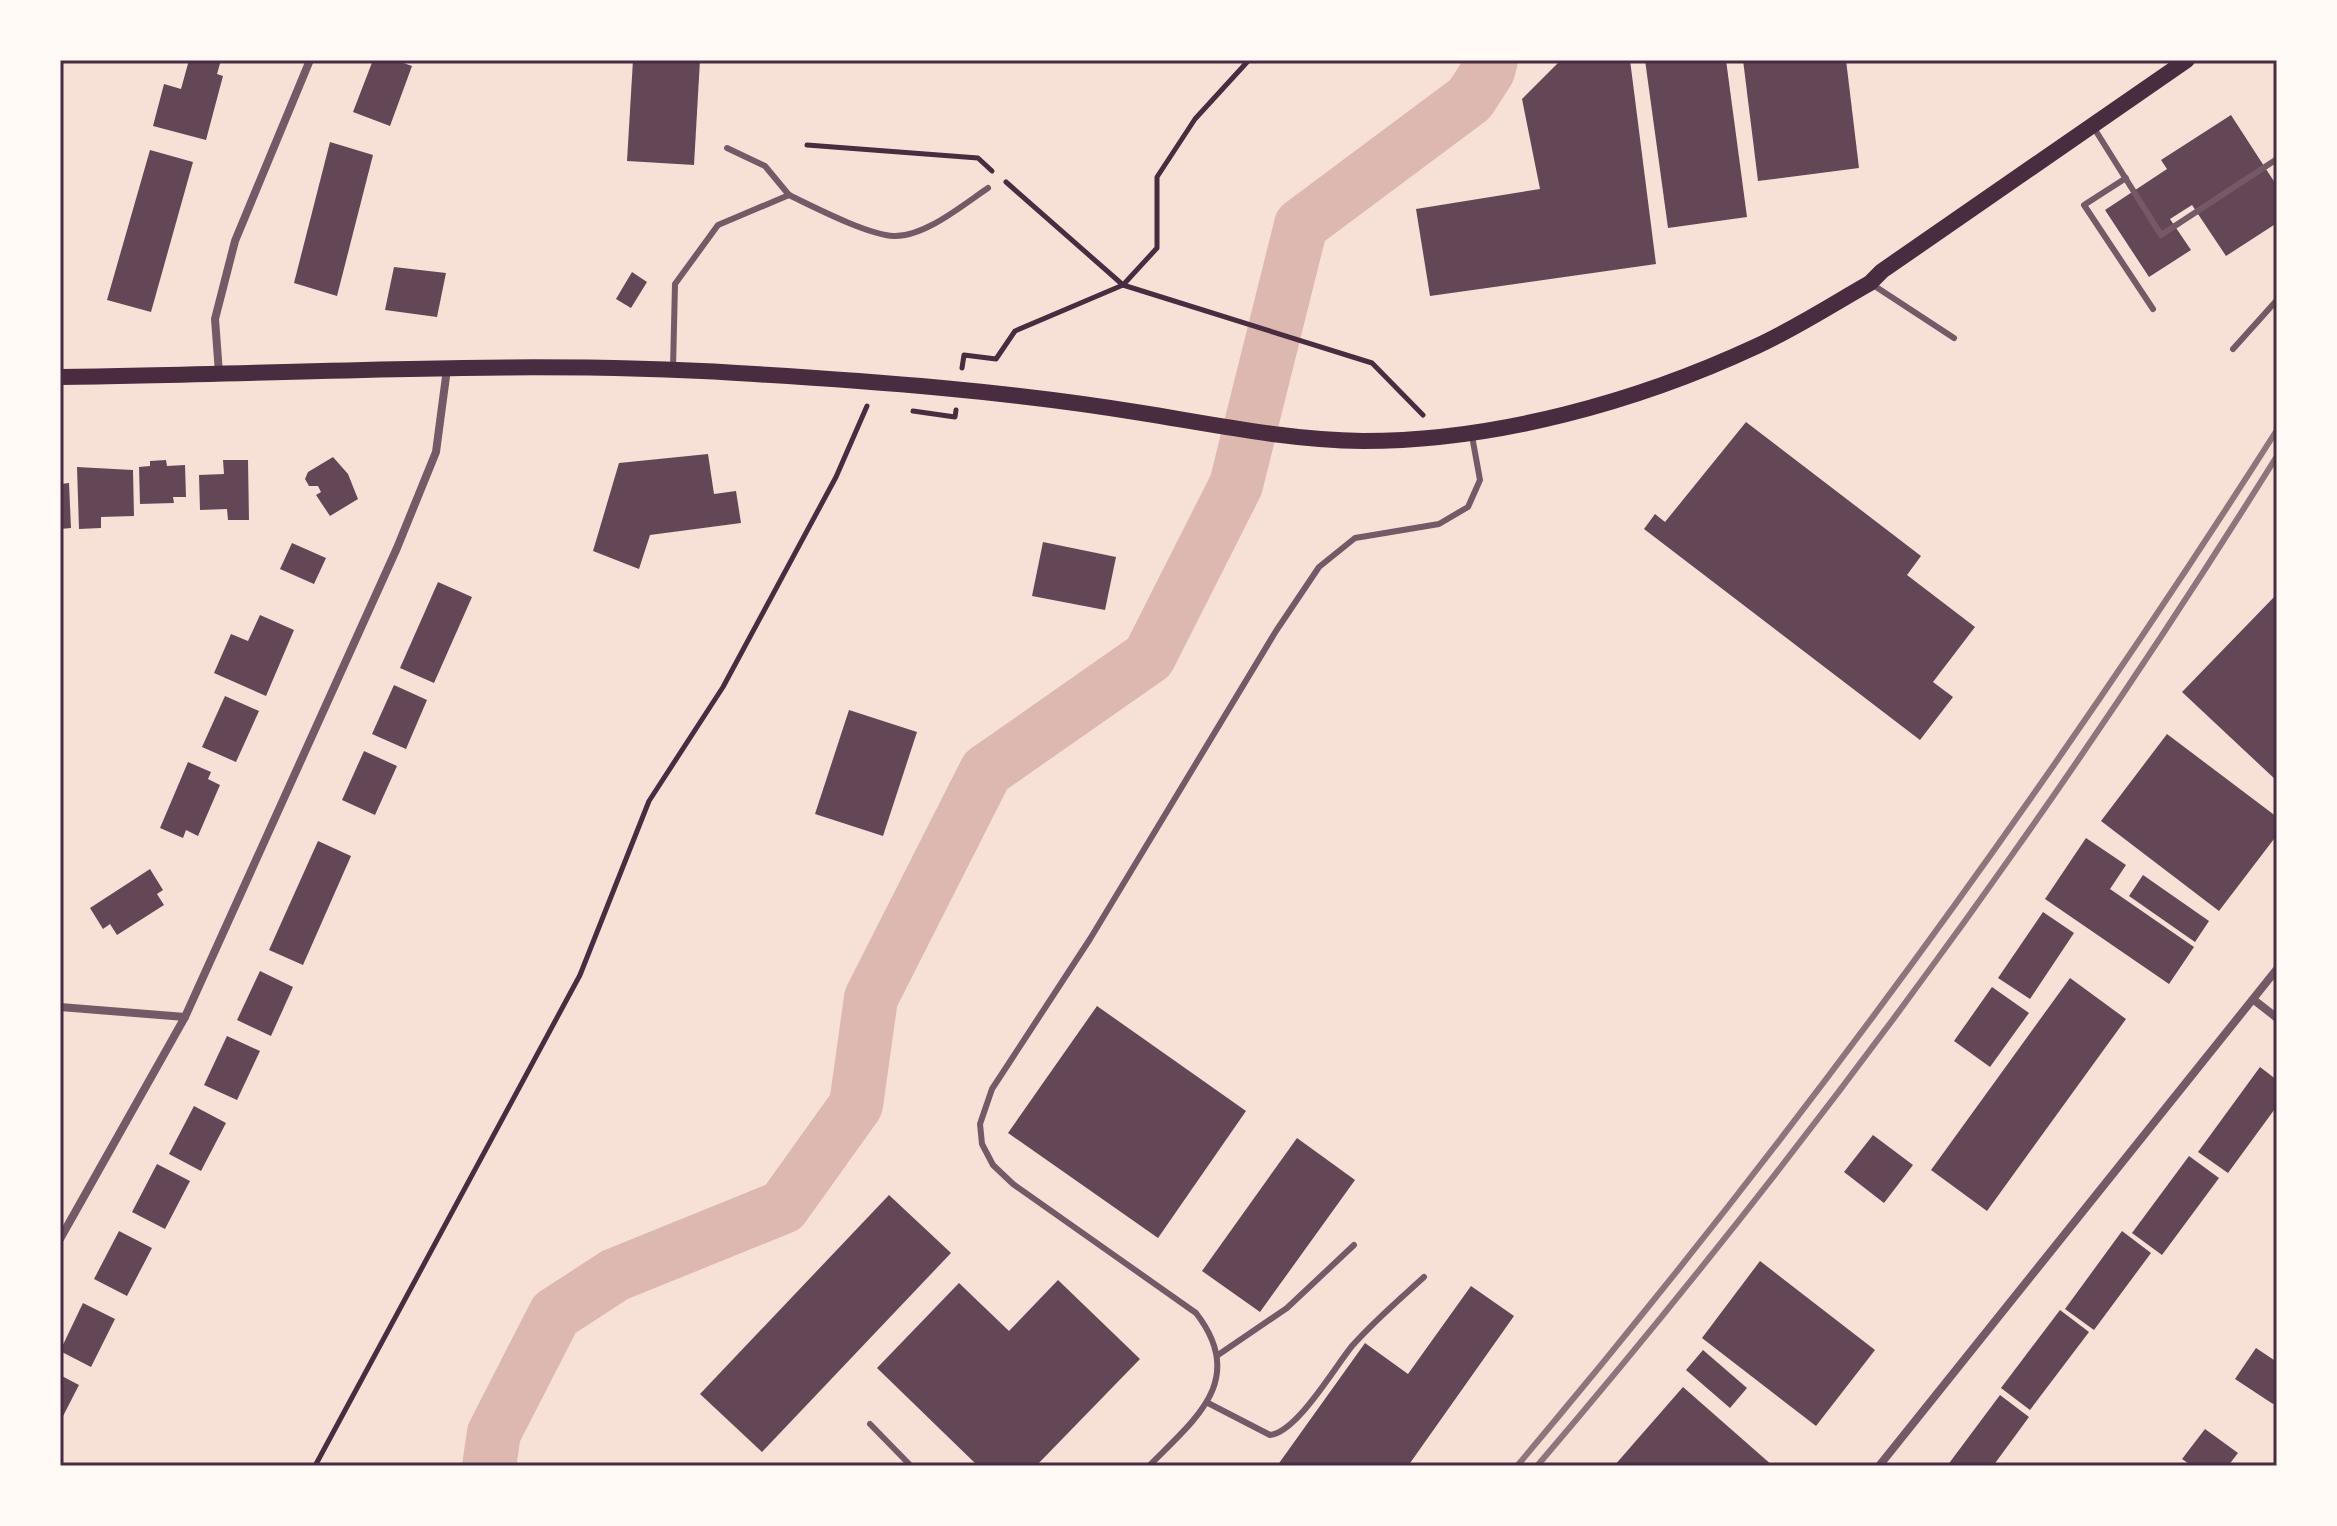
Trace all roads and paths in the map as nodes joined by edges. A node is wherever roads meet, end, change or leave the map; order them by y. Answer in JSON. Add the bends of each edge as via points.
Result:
{"nodes":[{"id":1,"x":310,"y":60,"type":"edge"},
{"id":2,"x":1249,"y":60,"type":"edge"},
{"id":3,"x":2187,"y":60,"type":"edge"},
{"id":4,"x":2092,"y":126,"type":"junction"},
{"id":5,"x":807,"y":145,"type":"dead end"},
{"id":6,"x":727,"y":148,"type":"dead end"},
{"id":7,"x":2277,"y":159,"type":"edge"},
{"id":8,"x":2126,"y":178,"type":"junction"},
{"id":9,"x":988,"y":188,"type":"dead end"},
{"id":10,"x":789,"y":195,"type":"junction"},
{"id":11,"x":1870,"y":283,"type":"junction"},
{"id":12,"x":1123,"y":285,"type":"junction"},
{"id":13,"x":2277,"y":300,"type":"edge"},
{"id":14,"x":2153,"y":309,"type":"dead end"},
{"id":15,"x":1954,"y":338,"type":"dead end"},
{"id":16,"x":2233,"y":349,"type":"dead end"},
{"id":17,"x":447,"y":369,"type":"junction"},
{"id":18,"x":673,"y":369,"type":"junction"},
{"id":19,"x":219,"y":374,"type":"junction"},
{"id":20,"x":60,"y":378,"type":"edge"},
{"id":21,"x":958,"y":390,"type":"junction"},
{"id":22,"x":880,"y":407,"type":"dead end"},
{"id":23,"x":910,"y":411,"type":"dead end"},
{"id":24,"x":1471,"y":432,"type":"junction"},
{"id":25,"x":1443,"y":436,"type":"junction"},
{"id":26,"x":2277,"y":969,"type":"edge"},
{"id":27,"x":2254,"y":1000,"type":"junction"},
{"id":28,"x":60,"y":1007,"type":"edge"},
{"id":29,"x":185,"y":1017,"type":"junction"},
{"id":30,"x":2277,"y":1018,"type":"edge"},
{"id":31,"x":60,"y":1239,"type":"edge"},
{"id":32,"x":1354,"y":1245,"type":"dead end"},
{"id":33,"x":1424,"y":1277,"type":"dead end"},
{"id":34,"x":1218,"y":1355,"type":"junction"},
{"id":35,"x":1208,"y":1403,"type":"junction"},
{"id":36,"x":870,"y":1424,"type":"dead end"},
{"id":37,"x":315,"y":1466,"type":"edge"},
{"id":38,"x":911,"y":1466,"type":"edge"},
{"id":39,"x":1149,"y":1466,"type":"edge"},
{"id":40,"x":1879,"y":1466,"type":"edge"}],
"edges":[{"from":1,"to":19,"type":"street","via":[[235,241],[215,319]]},
{"from":2,"to":12,"type":"path","via":[[1195,119],[1157,177],[1157,248]]},
{"from":3,"to":4,"type":"main road"},
{"from":4,"to":8,"type":"lane"},
{"from":4,"to":11,"type":"main road"},
{"from":5,"to":12,"type":"path","via":[[978,158]]},
{"from":6,"to":10,"type":"lane","via":[[765,166]]},
{"from":7,"to":8,"type":"lane","via":[[2161,235]]},
{"from":8,"to":14,"type":"lane","via":[[2084,205]]},
{"from":9,"to":10,"type":"lane","via":[[938,223],[895,236],[834,217]]},
{"from":10,"to":18,"type":"lane","via":[[718,225],[675,284]]},
{"from":11,"to":15,"type":"lane"},
{"from":11,"to":24,"type":"main road","via":[[1758,346],[1658,386]]},
{"from":12,"to":21,"type":"path","via":[[1015,331],[996,359],[964,355]]},
{"from":12,"to":25,"type":"path","via":[[1372,363]]},
{"from":13,"to":16,"type":"lane"},
{"from":17,"to":18,"type":"main road"},
{"from":17,"to":19,"type":"main road"},
{"from":17,"to":29,"type":"street","via":[[436,452]]},
{"from":18,"to":21,"type":"main road"},
{"from":19,"to":20,"type":"main road"},
{"from":21,"to":23,"type":"path","via":[[955,417]]},
{"from":21,"to":25,"type":"main road","via":[[1304,438]]},
{"from":22,"to":37,"type":"path","via":[[865,405],[863,421],[723,687],[649,801],[580,975]]},
{"from":24,"to":25,"type":"main road"},
{"from":24,"to":34,"type":"lane","via":[[1480,480],[1468,507],[1439,524],[1355,538],[1319,567],[992,1089],[980,1124],[982,1144],[1003,1175],[1196,1313],[1213,1334]]},
{"from":26,"to":27,"type":"street"},
{"from":27,"to":30,"type":"street"},
{"from":27,"to":40,"type":"street"},
{"from":28,"to":29,"type":"street"},
{"from":29,"to":31,"type":"street"},
{"from":32,"to":34,"type":"lane","via":[[1287,1308]]},
{"from":33,"to":35,"type":"lane","via":[[1353,1346],[1279,1434],[1270,1435]]},
{"from":34,"to":35,"type":"lane"},
{"from":35,"to":39,"type":"lane"},
{"from":36,"to":38,"type":"lane"}]}
